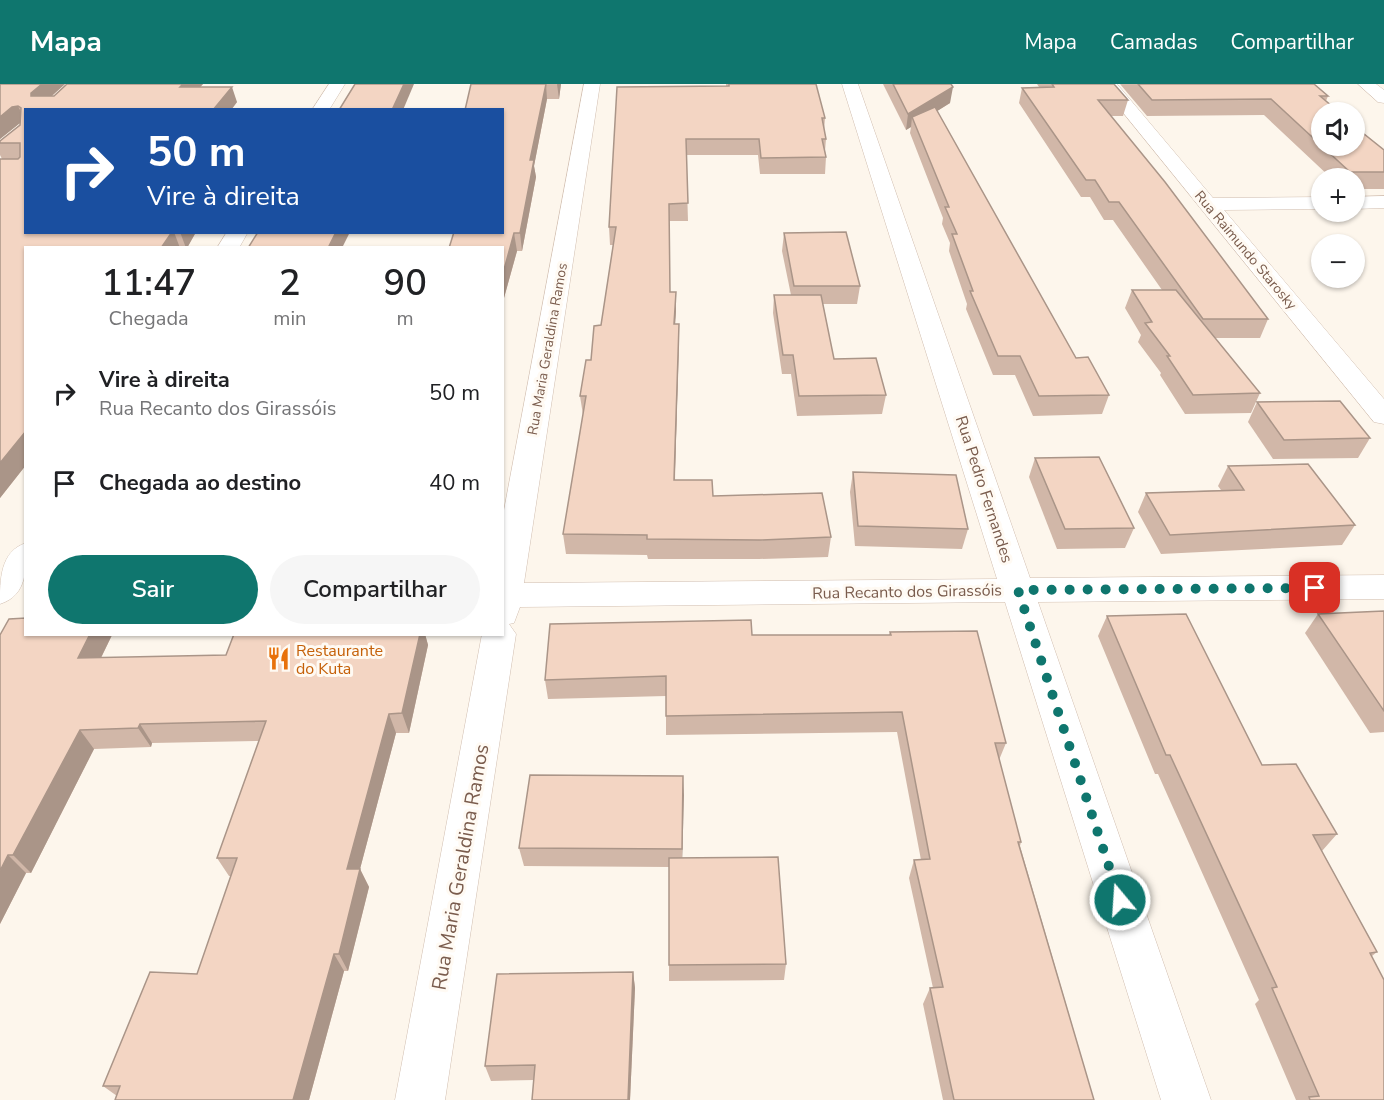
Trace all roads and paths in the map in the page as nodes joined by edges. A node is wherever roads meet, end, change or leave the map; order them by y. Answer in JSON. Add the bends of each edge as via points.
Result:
{"nodes":[{"id":1,"x":337,"y":84,"type":"edge"},
{"id":2,"x":592,"y":84,"type":"edge"},
{"id":3,"x":850,"y":84,"type":"edge"},
{"id":4,"x":1108,"y":84,"type":"edge"},
{"id":5,"x":1366,"y":84,"type":"edge"},
{"id":6,"x":1384,"y":98,"type":"edge"},
{"id":7,"x":321,"y":108,"type":"edge"},
{"id":8,"x":1384,"y":202,"type":"edge"},
{"id":9,"x":1311,"y":203,"type":"edge"},
{"id":10,"x":1365,"y":203,"type":"edge"},
{"id":11,"x":1208,"y":204,"type":"junction"},
{"id":12,"x":1384,"y":416,"type":"edge"},
{"id":13,"x":24,"y":557,"type":"edge"},
{"id":14,"x":1384,"y":587,"type":"edge"},
{"id":15,"x":1018,"y":590,"type":"junction"},
{"id":16,"x":0,"y":592,"type":"edge"},
{"id":17,"x":0,"y":598,"type":"edge"},
{"id":18,"x":24,"y":598,"type":"edge"},
{"id":19,"x":504,"y":601,"type":"edge"},
{"id":20,"x":499,"y":636,"type":"edge"},
{"id":21,"x":420,"y":1100,"type":"edge"},
{"id":22,"x":1186,"y":1100,"type":"edge"}],
"edges":[{"from":1,"to":7,"type":"street"},
{"from":2,"to":19,"type":"street","name":"Rua Maria Geraldina Ramos"},
{"from":3,"to":15,"type":"street","name":"Rua Pedro Fernandes"},
{"from":4,"to":11,"type":"street","name":"Rua Raimundo Starosky"},
{"from":5,"to":6,"type":"street"},
{"from":8,"to":10,"type":"street"},
{"from":9,"to":11,"type":"street"},
{"from":11,"to":12,"type":"street","name":"Rua Raimundo Starosky"},
{"from":13,"to":16,"type":"street"},
{"from":14,"to":15,"type":"street","name":"Rua Recanto dos Girassóis"},
{"from":15,"to":19,"type":"street","name":"Rua Recanto dos Girassóis"},
{"from":15,"to":22,"type":"street","name":"Rua Pedro Fernandes"},
{"from":17,"to":18,"type":"street"},
{"from":20,"to":21,"type":"street","name":"Rua Maria Geraldina Ramos"}]}
